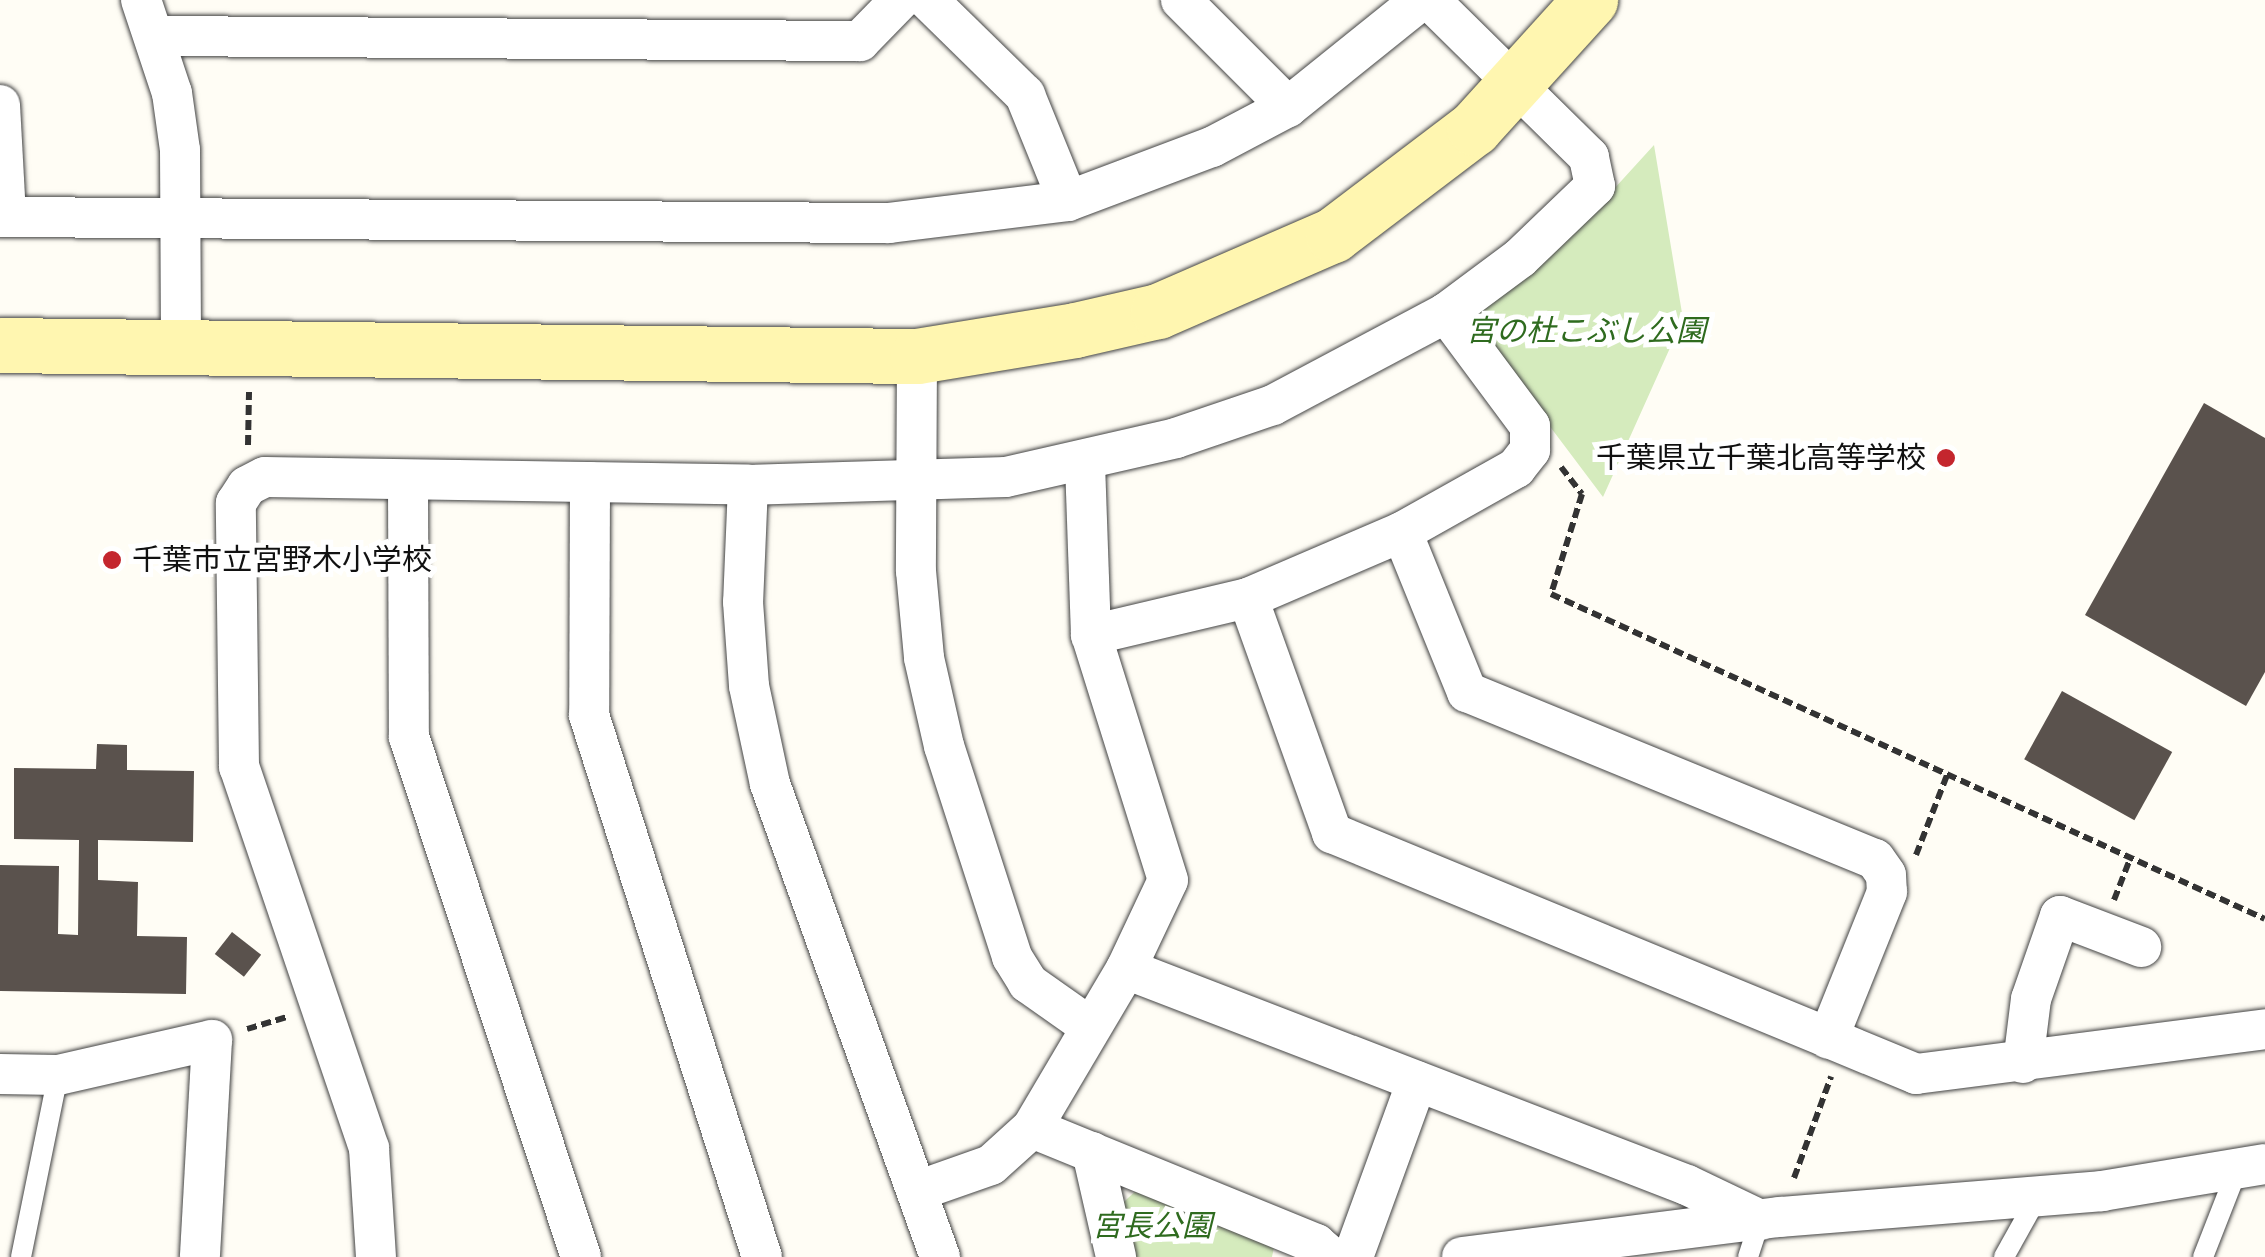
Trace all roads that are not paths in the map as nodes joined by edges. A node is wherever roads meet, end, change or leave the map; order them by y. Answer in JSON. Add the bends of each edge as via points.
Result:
{"nodes":[{"id":1,"x":900,"y":0,"type":"edge"},
{"id":2,"x":928,"y":0,"type":"edge"},
{"id":3,"x":1180,"y":0,"type":"edge"},
{"id":4,"x":1421,"y":0,"type":"edge"},
{"id":5,"x":1430,"y":0,"type":"edge"},
{"id":6,"x":1590,"y":0,"type":"edge"},
{"id":7,"x":149,"y":18,"type":"edge"},
{"id":8,"x":1515,"y":87,"type":"junction"},
{"id":9,"x":0,"y":105,"type":"edge"},
{"id":10,"x":1288,"y":107,"type":"junction"},
{"id":11,"x":1068,"y":202,"type":"junction"},
{"id":12,"x":3,"y":217,"type":"edge"},
{"id":13,"x":179,"y":222,"type":"junction"},
{"id":14,"x":1446,"y":313,"type":"junction"},
{"id":15,"x":0,"y":346,"type":"edge"},
{"id":16,"x":181,"y":347,"type":"junction"},
{"id":17,"x":917,"y":356,"type":"junction"},
{"id":18,"x":1086,"y":462,"type":"junction"},
{"id":19,"x":590,"y":482,"type":"junction"},
{"id":20,"x":918,"y":482,"type":"junction"},
{"id":21,"x":408,"y":483,"type":"junction"},
{"id":22,"x":748,"y":485,"type":"junction"},
{"id":23,"x":1402,"y":532,"type":"junction"},
{"id":24,"x":1248,"y":598,"type":"junction"},
{"id":25,"x":1091,"y":635,"type":"junction"},
{"id":26,"x":2141,"y":947,"type":"dead end"},
{"id":27,"x":1126,"y":970,"type":"junction"},
{"id":28,"x":1090,"y":1026,"type":"junction"},
{"id":29,"x":2265,"y":1029,"type":"edge"},
{"id":30,"x":1836,"y":1042,"type":"junction"},
{"id":31,"x":2023,"y":1063,"type":"junction"},
{"id":32,"x":0,"y":1074,"type":"edge"},
{"id":33,"x":58,"y":1075,"type":"junction"},
{"id":34,"x":1418,"y":1081,"type":"junction"},
{"id":35,"x":1032,"y":1128,"type":"junction"},
{"id":36,"x":1092,"y":1152,"type":"junction"},
{"id":37,"x":2250,"y":1169,"type":"edge"},
{"id":38,"x":917,"y":1191,"type":"junction"},
{"id":39,"x":2038,"y":1196,"type":"junction"},
{"id":40,"x":1763,"y":1231,"type":"edge"},
{"id":41,"x":1628,"y":1245,"type":"edge"},
{"id":42,"x":21,"y":1257,"type":"edge"},
{"id":43,"x":200,"y":1257,"type":"edge"},
{"id":44,"x":376,"y":1257,"type":"edge"},
{"id":45,"x":581,"y":1257,"type":"edge"},
{"id":46,"x":762,"y":1257,"type":"edge"},
{"id":47,"x":940,"y":1257,"type":"edge"},
{"id":48,"x":1116,"y":1257,"type":"edge"},
{"id":49,"x":1330,"y":1257,"type":"edge"},
{"id":50,"x":1353,"y":1257,"type":"edge"},
{"id":51,"x":1462,"y":1257,"type":"edge"},
{"id":52,"x":2004,"y":1257,"type":"edge"},
{"id":53,"x":2203,"y":1257,"type":"edge"}],
"edges":[{"from":1,"to":7,"type":"street","via":[[860,41]]},
{"from":2,"to":11,"type":"street","via":[[1026,95]]},
{"from":3,"to":10,"type":"street"},
{"from":4,"to":10,"type":"street"},
{"from":5,"to":8,"type":"street"},
{"from":6,"to":8,"type":"street"},
{"from":7,"to":13,"type":"street","via":[[180,150]]},
{"from":8,"to":14,"type":"street","via":[[1589,157],[1595,186],[1520,258]]},
{"from":8,"to":17,"type":"street","via":[[1442,154],[1333,235],[1158,311]]},
{"from":9,"to":12,"type":"street"},
{"from":10,"to":11,"type":"street","via":[[1197,154]]},
{"from":11,"to":13,"type":"street","via":[[890,223]]},
{"from":12,"to":13,"type":"street"},
{"from":13,"to":16,"type":"street"},
{"from":14,"to":18,"type":"street","via":[[1273,405]]},
{"from":14,"to":23,"type":"street","via":[[1530,426],[1530,450],[1516,468]]},
{"from":15,"to":16,"type":"street"},
{"from":16,"to":17,"type":"street"},
{"from":17,"to":20,"type":"street"},
{"from":18,"to":20,"type":"street","via":[[1006,478]]},
{"from":18,"to":25,"type":"street"},
{"from":19,"to":21,"type":"street"},
{"from":19,"to":22,"type":"street"},
{"from":19,"to":46,"type":"street","via":[[589,715]]},
{"from":20,"to":22,"type":"street"},
{"from":20,"to":28,"type":"street","via":[[916,571],[924,658],[950,763],[1012,956],[1028,984]]},
{"from":21,"to":44,"type":"street","via":[[265,478],[247,486],[236,503],[239,767],[368,1148]]},
{"from":21,"to":45,"type":"street","via":[[409,737]]},
{"from":22,"to":38,"type":"street","via":[[748,670],[770,784]]},
{"from":23,"to":24,"type":"street"},
{"from":23,"to":30,"type":"street","via":[[1467,692],[1875,859],[1887,892]]},
{"from":24,"to":25,"type":"street"},
{"from":24,"to":30,"type":"street","via":[[1332,833]]},
{"from":25,"to":27,"type":"street","via":[[1168,880]]},
{"from":26,"to":31,"type":"street","via":[[2060,916],[2030,1000]]},
{"from":27,"to":28,"type":"street"},
{"from":27,"to":34,"type":"street"},
{"from":28,"to":35,"type":"street"},
{"from":29,"to":31,"type":"street"},
{"from":30,"to":31,"type":"street","via":[[1916,1074]]},
{"from":32,"to":33,"type":"street"},
{"from":33,"to":42,"type":"lane"},
{"from":33,"to":43,"type":"street","via":[[212,1040]]},
{"from":34,"to":40,"type":"street"},
{"from":34,"to":50,"type":"street"},
{"from":35,"to":36,"type":"street"},
{"from":35,"to":38,"type":"street","via":[[991,1166]]},
{"from":36,"to":48,"type":"street"},
{"from":36,"to":49,"type":"street","via":[[1316,1244]]},
{"from":37,"to":39,"type":"street"},
{"from":37,"to":53,"type":"lane"},
{"from":38,"to":47,"type":"street"},
{"from":39,"to":40,"type":"street"},
{"from":39,"to":52,"type":"lane"},
{"from":40,"to":41,"type":"street"},
{"from":41,"to":51,"type":"street"}]}
